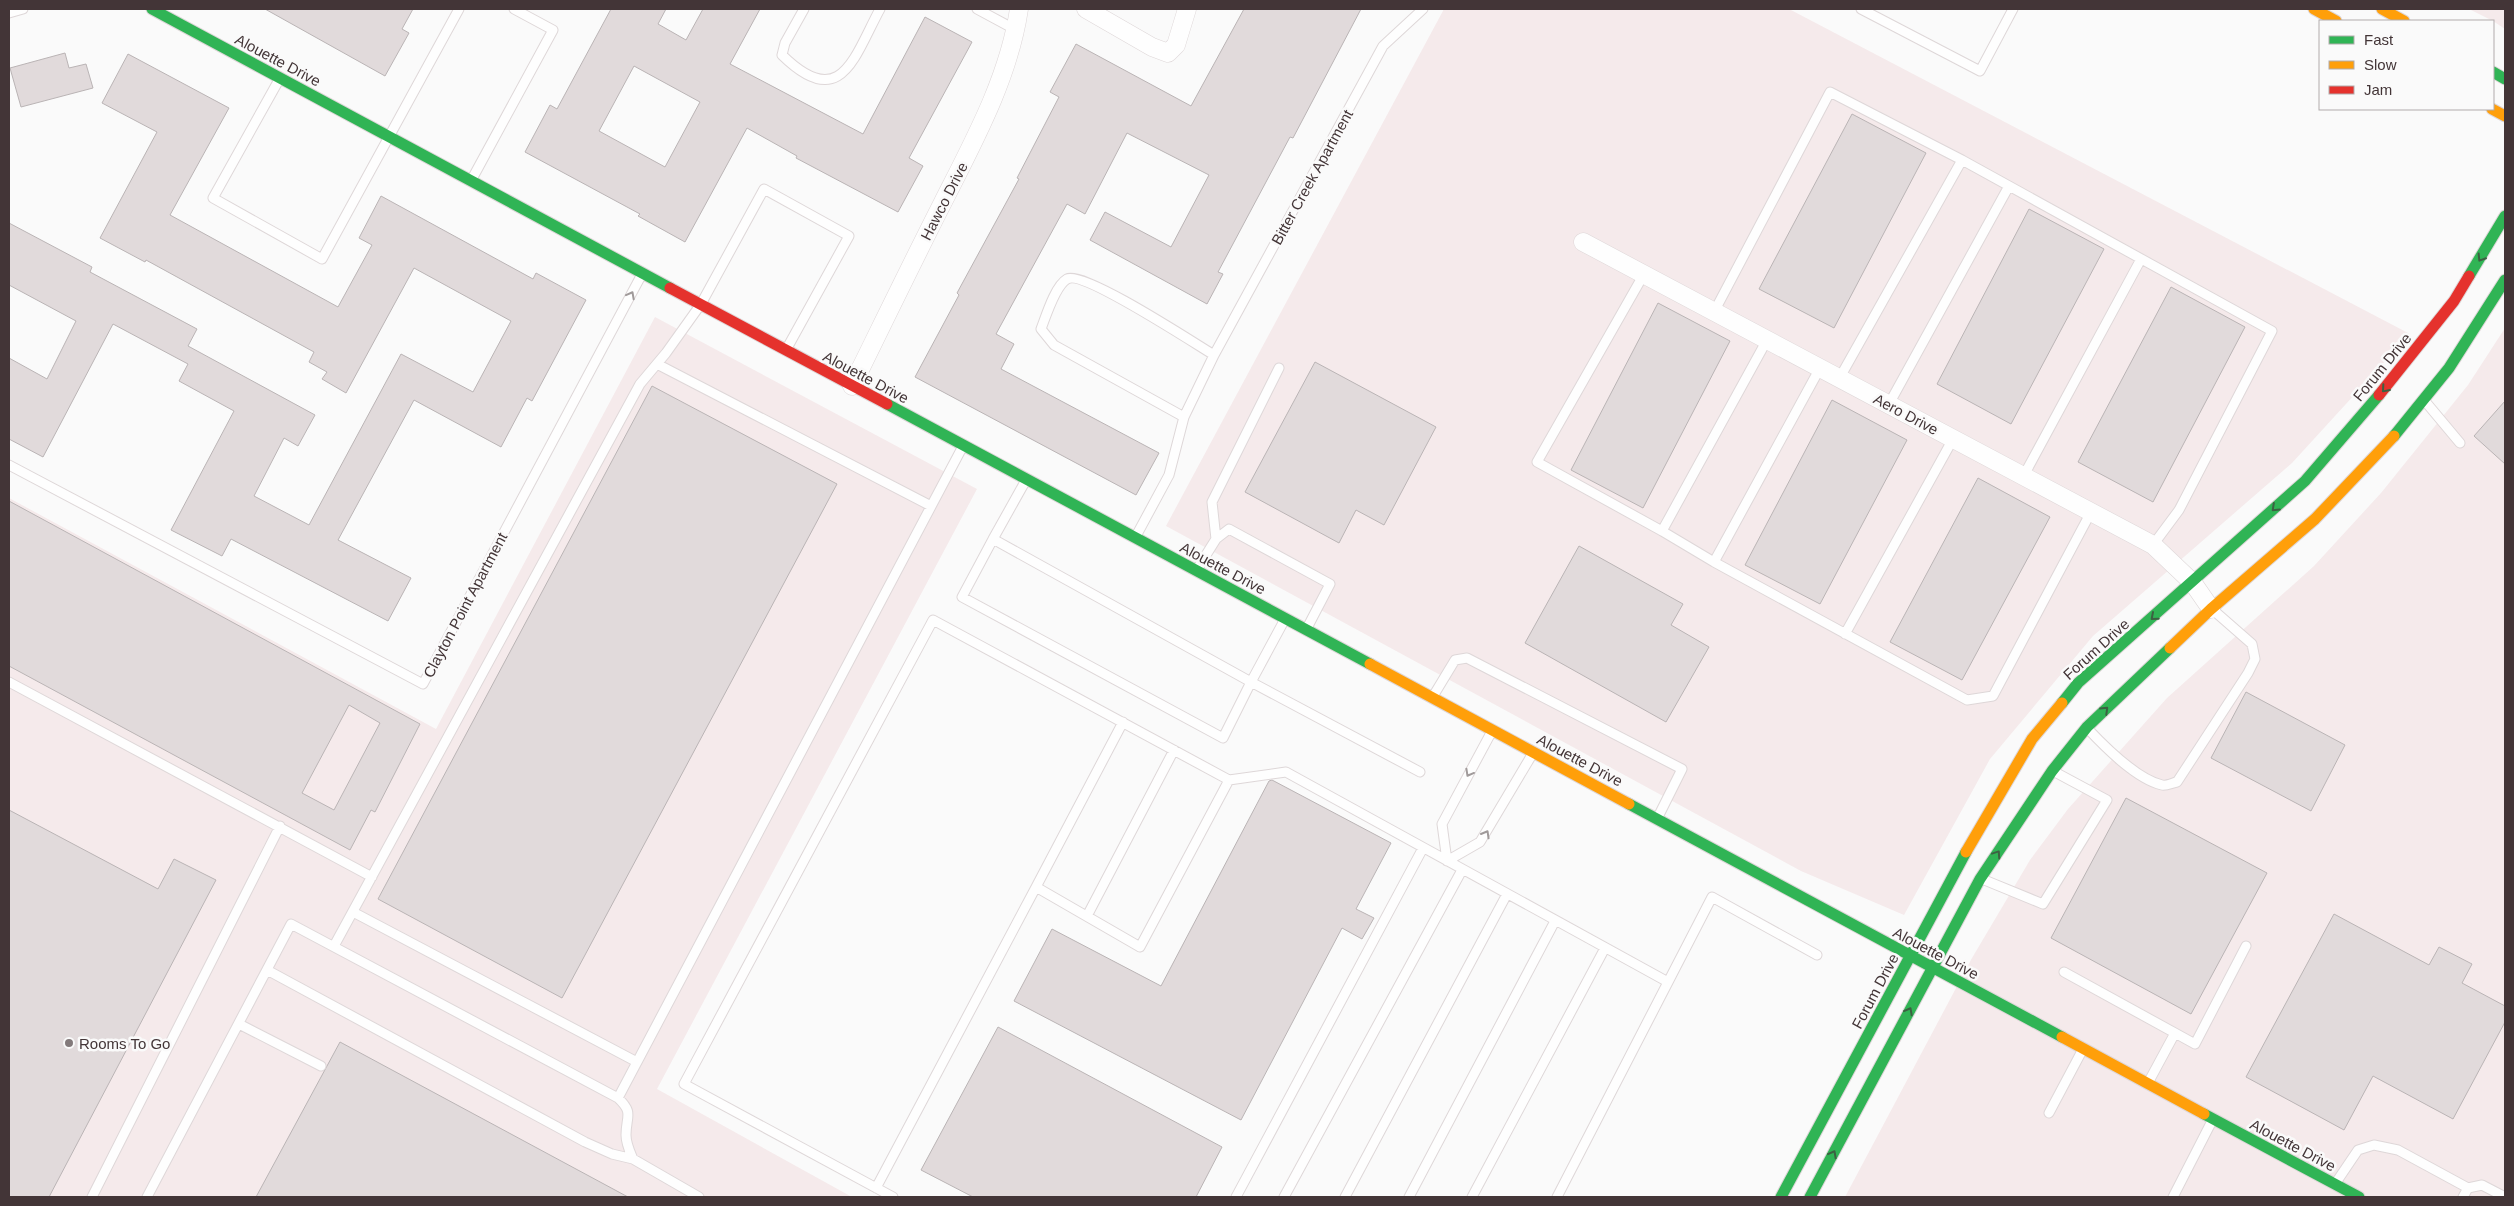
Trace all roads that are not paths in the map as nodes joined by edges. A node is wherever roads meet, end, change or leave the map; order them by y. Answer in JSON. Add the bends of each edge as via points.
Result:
{"nodes":[{"id":1,"x":23,"y":9,"type":"edge"},
{"id":2,"x":152,"y":9,"type":"edge"},
{"id":3,"x":459,"y":9,"type":"edge"},
{"id":4,"x":514,"y":9,"type":"edge"},
{"id":5,"x":804,"y":9,"type":"edge"},
{"id":6,"x":880,"y":9,"type":"edge"},
{"id":7,"x":978,"y":9,"type":"edge"},
{"id":8,"x":1019,"y":9,"type":"edge"},
{"id":9,"x":1086,"y":9,"type":"edge"},
{"id":10,"x":1187,"y":9,"type":"edge"},
{"id":11,"x":1422,"y":9,"type":"edge"},
{"id":12,"x":1861,"y":9,"type":"edge"},
{"id":13,"x":2013,"y":9,"type":"edge"},
{"id":14,"x":2314,"y":9,"type":"edge"},
{"id":15,"x":2382,"y":9,"type":"edge"},
{"id":16,"x":9,"y":13,"type":"edge"},
{"id":17,"x":2334,"y":20,"type":"edge"},
{"id":18,"x":2402,"y":20,"type":"edge"},
{"id":19,"x":1016,"y":30,"type":"junction"},
{"id":20,"x":2494,"y":73,"type":"edge"},
{"id":21,"x":280,"y":78,"type":"junction"},
{"id":22,"x":2505,"y":79,"type":"edge"},
{"id":23,"x":2494,"y":110,"type":"edge"},
{"id":24,"x":2505,"y":116,"type":"edge"},
{"id":25,"x":390,"y":137,"type":"junction"},
{"id":26,"x":1962,"y":160,"type":"junction"},
{"id":27,"x":472,"y":181,"type":"junction"},
{"id":28,"x":2010,"y":186,"type":"junction"},
{"id":29,"x":2505,"y":216,"type":"edge"},
{"id":30,"x":1583,"y":242,"type":"dead end"},
{"id":31,"x":2141,"y":259,"type":"junction"},
{"id":32,"x":642,"y":273,"type":"junction"},
{"id":33,"x":1644,"y":274,"type":"junction"},
{"id":34,"x":2505,"y":280,"type":"edge"},
{"id":35,"x":701,"y":304,"type":"junction"},
{"id":36,"x":1714,"y":312,"type":"junction"},
{"id":37,"x":1767,"y":340,"type":"junction"},
{"id":38,"x":786,"y":350,"type":"junction"},
{"id":39,"x":1214,"y":355,"type":"junction"},
{"id":40,"x":657,"y":364,"type":"junction"},
{"id":41,"x":1279,"y":368,"type":"dead end"},
{"id":42,"x":1820,"y":368,"type":"junction"},
{"id":43,"x":1839,"y":378,"type":"junction"},
{"id":44,"x":852,"y":386,"type":"junction"},
{"id":45,"x":2423,"y":400,"type":"junction"},
{"id":46,"x":1889,"y":404,"type":"junction"},
{"id":47,"x":1184,"y":417,"type":"junction"},
{"id":48,"x":1953,"y":439,"type":"junction"},
{"id":49,"x":2460,"y":443,"type":"dead end"},
{"id":50,"x":963,"y":446,"type":"junction"},
{"id":51,"x":9,"y":465,"type":"edge"},
{"id":52,"x":2023,"y":476,"type":"junction"},
{"id":53,"x":1026,"y":480,"type":"junction"},
{"id":54,"x":931,"y":506,"type":"junction"},
{"id":55,"x":2091,"y":512,"type":"junction"},
{"id":56,"x":1662,"y":531,"type":"junction"},
{"id":57,"x":1135,"y":538,"type":"junction"},
{"id":58,"x":993,"y":539,"type":"junction"},
{"id":59,"x":1216,"y":539,"type":"junction"},
{"id":60,"x":2152,"y":545,"type":"junction"},
{"id":61,"x":1714,"y":562,"type":"junction"},
{"id":62,"x":1196,"y":571,"type":"junction"},
{"id":63,"x":2193,"y":584,"type":"junction"},
{"id":64,"x":2211,"y":609,"type":"junction"},
{"id":65,"x":1285,"y":619,"type":"junction"},
{"id":66,"x":1306,"y":630,"type":"junction"},
{"id":67,"x":1845,"y":634,"type":"junction"},
{"id":68,"x":1251,"y":682,"type":"junction"},
{"id":69,"x":10,"y":685,"type":"edge"},
{"id":70,"x":1432,"y":698,"type":"junction"},
{"id":71,"x":1123,"y":722,"type":"junction"},
{"id":72,"x":2087,"y":727,"type":"junction"},
{"id":73,"x":1492,"y":730,"type":"junction"},
{"id":74,"x":1174,"y":750,"type":"junction"},
{"id":75,"x":1534,"y":753,"type":"junction"},
{"id":76,"x":2052,"y":771,"type":"junction"},
{"id":77,"x":1420,"y":772,"type":"dead end"},
{"id":78,"x":1229,"y":780,"type":"junction"},
{"id":79,"x":1656,"y":819,"type":"junction"},
{"id":80,"x":280,"y":826,"type":"junction"},
{"id":81,"x":1423,"y":848,"type":"junction"},
{"id":82,"x":1447,"y":861,"type":"junction"},
{"id":83,"x":1462,"y":870,"type":"junction"},
{"id":84,"x":372,"y":876,"type":"junction"},
{"id":85,"x":1980,"y":879,"type":"junction"},
{"id":86,"x":1036,"y":887,"type":"junction"},
{"id":87,"x":1507,"y":894,"type":"junction"},
{"id":88,"x":352,"y":912,"type":"junction"},
{"id":89,"x":1087,"y":916,"type":"junction"},
{"id":90,"x":1555,"y":920,"type":"junction"},
{"id":91,"x":334,"y":946,"type":"junction"},
{"id":92,"x":2246,"y":946,"type":"dead end"},
{"id":93,"x":1605,"y":948,"type":"junction"},
{"id":94,"x":1817,"y":955,"type":"dead end"},
{"id":95,"x":1910,"y":956,"type":"junction"},
{"id":96,"x":1932,"y":967,"type":"junction"},
{"id":97,"x":267,"y":970,"type":"junction"},
{"id":98,"x":2064,"y":972,"type":"dead end"},
{"id":99,"x":1668,"y":982,"type":"junction"},
{"id":100,"x":239,"y":1024,"type":"junction"},
{"id":101,"x":2175,"y":1033,"type":"junction"},
{"id":102,"x":2083,"y":1049,"type":"junction"},
{"id":103,"x":637,"y":1062,"type":"junction"},
{"id":104,"x":321,"y":1066,"type":"dead end"},
{"id":105,"x":2148,"y":1083,"type":"junction"},
{"id":106,"x":618,"y":1098,"type":"junction"},
{"id":107,"x":2049,"y":1113,"type":"dead end"},
{"id":108,"x":2213,"y":1118,"type":"junction"},
{"id":109,"x":633,"y":1159,"type":"junction"},
{"id":110,"x":2335,"y":1185,"type":"junction"},
{"id":111,"x":876,"y":1188,"type":"junction"},
{"id":112,"x":2468,"y":1188,"type":"junction"},
{"id":113,"x":92,"y":1197,"type":"edge"},
{"id":114,"x":147,"y":1197,"type":"edge"},
{"id":115,"x":700,"y":1197,"type":"edge"},
{"id":116,"x":893,"y":1197,"type":"edge"},
{"id":117,"x":1236,"y":1197,"type":"edge"},
{"id":118,"x":1284,"y":1197,"type":"edge"},
{"id":119,"x":1345,"y":1197,"type":"edge"},
{"id":120,"x":1409,"y":1197,"type":"edge"},
{"id":121,"x":1472,"y":1197,"type":"edge"},
{"id":122,"x":1557,"y":1197,"type":"edge"},
{"id":123,"x":1781,"y":1197,"type":"edge"},
{"id":124,"x":1810,"y":1197,"type":"edge"},
{"id":125,"x":2173,"y":1197,"type":"edge"},
{"id":126,"x":2358,"y":1197,"type":"edge"},
{"id":127,"x":2464,"y":1197,"type":"edge"},
{"id":128,"x":2505,"y":1197,"type":"edge"}],
"edges":[{"from":1,"to":16,"type":"lane"},
{"from":2,"to":21,"type":"street","name":"Alouette Drive"},
{"from":3,"to":25,"type":"lane"},
{"from":4,"to":27,"type":"lane","via":[[554,30]]},
{"from":5,"to":6,"type":"lane","via":[[782,55],[798,70],[825,82],[846,71]]},
{"from":7,"to":19,"type":"lane"},
{"from":8,"to":19,"type":"street","name":"Hawco Drive"},
{"from":9,"to":10,"type":"street","via":[[1152,48],[1168,53],[1176,45]]},
{"from":11,"to":39,"type":"lane","name":"Bitter Creek Apartment","via":[[1383,46]]},
{"from":12,"to":13,"type":"lane","via":[[1980,71]]},
{"from":14,"to":17,"type":"street"},
{"from":15,"to":18,"type":"street"},
{"from":19,"to":44,"type":"street","name":"Hawco Drive","via":[[996,91],[976,137]]},
{"from":20,"to":22,"type":"street"},
{"from":21,"to":25,"type":"street","name":"Alouette Drive"},
{"from":21,"to":25,"type":"lane","via":[[213,198],[322,259]]},
{"from":23,"to":24,"type":"street"},
{"from":25,"to":27,"type":"street","name":"Alouette Drive"},
{"from":26,"to":28,"type":"lane"},
{"from":26,"to":36,"type":"lane","via":[[1830,92]]},
{"from":26,"to":43,"type":"lane"},
{"from":27,"to":32,"type":"street","name":"Alouette Drive"},
{"from":28,"to":31,"type":"lane"},
{"from":28,"to":46,"type":"lane"},
{"from":29,"to":63,"type":"street","name":"Forum Drive","one_way":true,"via":[[2454,301],[2398,373],[2305,481]]},
{"from":30,"to":33,"type":"street","name":"Aero Drive"},
{"from":31,"to":52,"type":"lane"},
{"from":31,"to":60,"type":"lane","via":[[2272,331],[2179,510]]},
{"from":32,"to":35,"type":"street","name":"Alouette Drive"},
{"from":51,"to":32,"type":"lane","name":"Clayton Point Apartment","one_way":true,"via":[[423,684]]},
{"from":33,"to":36,"type":"street","name":"Aero Drive"},
{"from":33,"to":56,"type":"lane","via":[[1538,462]]},
{"from":34,"to":45,"type":"street","via":[[2449,368]]},
{"from":35,"to":38,"type":"street","name":"Alouette Drive"},
{"from":35,"to":38,"type":"lane","via":[[764,189],[849,236]]},
{"from":35,"to":40,"type":"lane"},
{"from":36,"to":37,"type":"street","name":"Aero Drive"},
{"from":37,"to":42,"type":"street","name":"Aero Drive"},
{"from":37,"to":56,"type":"lane"},
{"from":38,"to":44,"type":"street","name":"Alouette Drive"},
{"from":39,"to":47,"type":"lane","name":"Bitter Creek Apartment"},
{"from":39,"to":47,"type":"lane","via":[[1098,286],[1076,277],[1068,278],[1062,284],[1052,303],[1041,329],[1054,345]]},
{"from":40,"to":54,"type":"lane"},
{"from":40,"to":84,"type":"lane","via":[[640,384]]},
{"from":41,"to":59,"type":"lane","via":[[1212,502]]},
{"from":42,"to":43,"type":"street","name":"Aero Drive"},
{"from":42,"to":61,"type":"lane"},
{"from":43,"to":46,"type":"street","name":"Aero Drive"},
{"from":44,"to":50,"type":"street","name":"Alouette Drive"},
{"from":45,"to":49,"type":"lane"},
{"from":45,"to":64,"type":"street","via":[[2391,440],[2315,519]]},
{"from":46,"to":48,"type":"street","name":"Aero Drive"},
{"from":47,"to":57,"type":"lane","name":"Bitter Creek Apartment","via":[[1169,475]]},
{"from":48,"to":52,"type":"street","name":"Aero Drive"},
{"from":48,"to":67,"type":"lane"},
{"from":50,"to":53,"type":"street","name":"Alouette Drive"},
{"from":50,"to":54,"type":"lane"},
{"from":52,"to":55,"type":"street","name":"Aero Drive"},
{"from":53,"to":57,"type":"street","name":"Alouette Drive"},
{"from":53,"to":58,"type":"lane"},
{"from":54,"to":103,"type":"lane"},
{"from":55,"to":60,"type":"street","name":"Aero Drive"},
{"from":55,"to":67,"type":"lane","via":[[1992,696],[1967,700]]},
{"from":56,"to":61,"type":"lane"},
{"from":57,"to":62,"type":"street","name":"Alouette Drive"},
{"from":58,"to":68,"type":"lane"},
{"from":58,"to":68,"type":"lane","via":[[962,597],[1223,738]]},
{"from":59,"to":62,"type":"lane"},
{"from":59,"to":66,"type":"lane","via":[[1229,529],[1330,584]]},
{"from":60,"to":63,"type":"street","name":"Aero Drive"},
{"from":61,"to":67,"type":"lane"},
{"from":62,"to":65,"type":"street","name":"Alouette Drive"},
{"from":63,"to":64,"type":"street","name":"Aero Drive"},
{"from":63,"to":95,"type":"street","name":"Forum Drive","one_way":true,"via":[[2078,683],[2032,739]]},
{"from":72,"to":64,"type":"street","one_way":true},
{"from":64,"to":72,"type":"lane","via":[[2252,644],[2255,659],[2177,782],[2163,785],[2113,755]]},
{"from":65,"to":66,"type":"street","name":"Alouette Drive"},
{"from":65,"to":68,"type":"lane"},
{"from":66,"to":70,"type":"street","name":"Alouette Drive"},
{"from":68,"to":77,"type":"lane"},
{"from":69,"to":80,"type":"lane"},
{"from":70,"to":73,"type":"street","name":"Alouette Drive"},
{"from":70,"to":79,"type":"lane","via":[[1455,660],[1467,658],[1682,769]]},
{"from":71,"to":74,"type":"lane"},
{"from":71,"to":86,"type":"lane"},
{"from":71,"to":111,"type":"lane","via":[[933,620],[688,1075],[684,1084]]},
{"from":72,"to":76,"type":"street"},
{"from":73,"to":75,"type":"street","name":"Alouette Drive"},
{"from":73,"to":82,"type":"lane","one_way":true,"via":[[1442,824]]},
{"from":74,"to":78,"type":"lane"},
{"from":74,"to":89,"type":"lane"},
{"from":75,"to":79,"type":"street","name":"Alouette Drive"},
{"from":82,"to":75,"type":"lane","one_way":true,"via":[[1480,842]]},
{"from":85,"to":76,"type":"street","one_way":true},
{"from":76,"to":85,"type":"lane","via":[[2106,800],[2043,904]]},
{"from":78,"to":81,"type":"lane","via":[[1286,772]]},
{"from":78,"to":89,"type":"lane","via":[[1140,947]]},
{"from":79,"to":95,"type":"street","name":"Alouette Drive"},
{"from":80,"to":84,"type":"lane"},
{"from":80,"to":113,"type":"lane"},
{"from":81,"to":82,"type":"lane"},
{"from":81,"to":117,"type":"lane"},
{"from":82,"to":83,"type":"lane"},
{"from":83,"to":87,"type":"lane"},
{"from":83,"to":118,"type":"lane"},
{"from":84,"to":88,"type":"lane"},
{"from":85,"to":96,"type":"street"},
{"from":86,"to":89,"type":"lane"},
{"from":86,"to":111,"type":"lane"},
{"from":87,"to":90,"type":"lane"},
{"from":87,"to":119,"type":"lane"},
{"from":88,"to":91,"type":"lane"},
{"from":88,"to":103,"type":"lane"},
{"from":90,"to":93,"type":"lane"},
{"from":90,"to":120,"type":"lane"},
{"from":91,"to":97,"type":"lane","via":[[291,924]]},
{"from":91,"to":106,"type":"lane"},
{"from":92,"to":101,"type":"lane","via":[[2195,1044]]},
{"from":93,"to":99,"type":"lane"},
{"from":93,"to":121,"type":"lane"},
{"from":94,"to":99,"type":"lane","via":[[1712,897]]},
{"from":95,"to":96,"type":"street","name":"Alouette Drive"},
{"from":95,"to":123,"type":"street","name":"Forum Drive"},
{"from":96,"to":102,"type":"street","name":"Alouette Drive"},
{"from":124,"to":96,"type":"street","one_way":true},
{"from":97,"to":100,"type":"lane"},
{"from":97,"to":109,"type":"lane","via":[[585,1142]]},
{"from":98,"to":101,"type":"lane"},
{"from":99,"to":122,"type":"lane"},
{"from":100,"to":104,"type":"lane"},
{"from":100,"to":114,"type":"lane"},
{"from":101,"to":105,"type":"lane"},
{"from":102,"to":105,"type":"street","name":"Alouette Drive"},
{"from":102,"to":107,"type":"lane"},
{"from":103,"to":106,"type":"lane"},
{"from":105,"to":108,"type":"street","name":"Alouette Drive"},
{"from":106,"to":109,"type":"lane","via":[[627,1107],[626,1135]]},
{"from":108,"to":110,"type":"street","name":"Alouette Drive"},
{"from":108,"to":125,"type":"lane"},
{"from":109,"to":115,"type":"lane"},
{"from":110,"to":112,"type":"lane","via":[[2358,1150],[2374,1145],[2398,1150]]},
{"from":110,"to":126,"type":"street","name":"Alouette Drive"},
{"from":111,"to":116,"type":"lane"},
{"from":112,"to":127,"type":"lane"},
{"from":112,"to":128,"type":"lane","via":[[2482,1185]]}]}
